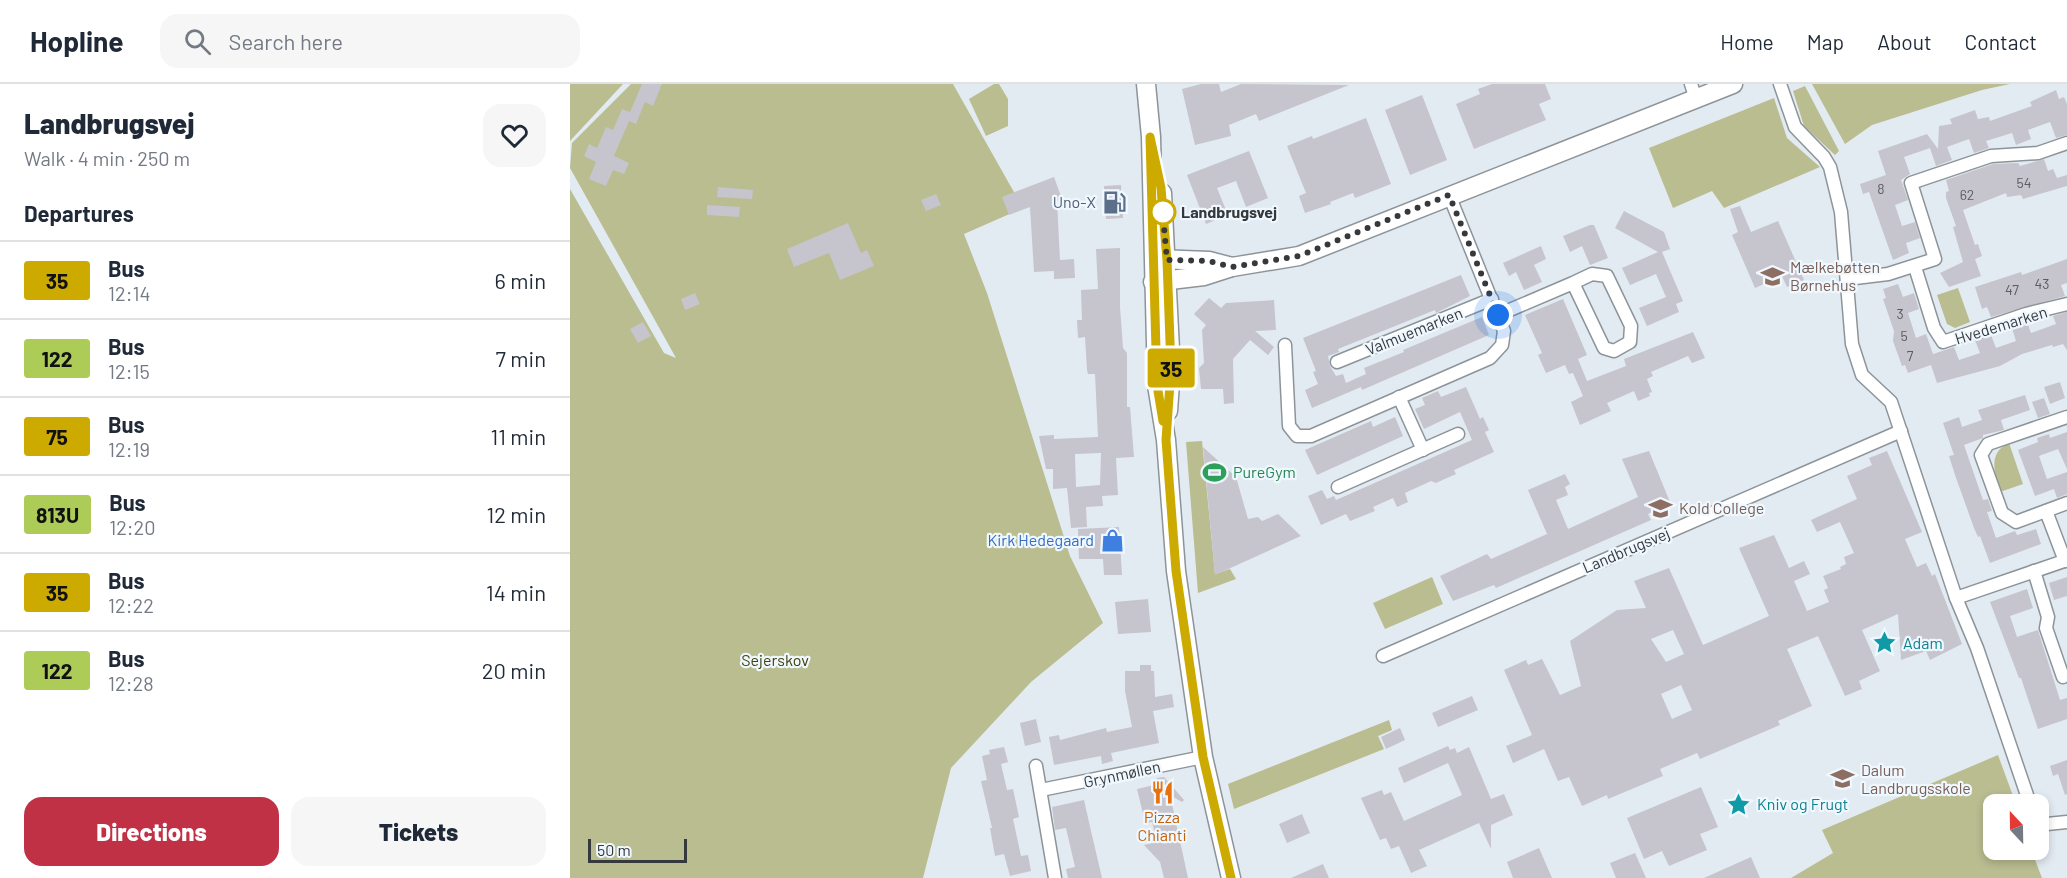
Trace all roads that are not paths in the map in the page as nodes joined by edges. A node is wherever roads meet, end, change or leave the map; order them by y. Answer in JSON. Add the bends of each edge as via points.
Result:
{"nodes":[{"id":1,"x":1146,"y":84,"type":"edge"},
{"id":2,"x":1733,"y":84,"type":"edge"},
{"id":3,"x":1780,"y":84,"type":"edge"},
{"id":4,"x":1694,"y":91,"type":"edge"},
{"id":5,"x":2067,"y":143,"type":"edge"},
{"id":6,"x":1449,"y":195,"type":"junction"},
{"id":7,"x":1160,"y":259,"type":"junction"},
{"id":8,"x":1232,"y":267,"type":"junction"},
{"id":9,"x":1915,"y":267,"type":"junction"},
{"id":10,"x":1847,"y":279,"type":"junction"},
{"id":11,"x":1160,"y":281,"type":"junction"},
{"id":12,"x":1573,"y":282,"type":"junction"},
{"id":13,"x":1491,"y":299,"type":"junction"},
{"id":14,"x":2067,"y":304,"type":"edge"},
{"id":15,"x":1498,"y":315,"type":"junction"},
{"id":16,"x":1285,"y":345,"type":"dead end"},
{"id":17,"x":1337,"y":362,"type":"dead end"},
{"id":18,"x":1399,"y":397,"type":"junction"},
{"id":19,"x":2067,"y":417,"type":"edge"},
{"id":20,"x":1901,"y":431,"type":"junction"},
{"id":21,"x":1458,"y":434,"type":"dead end"},
{"id":22,"x":1423,"y":450,"type":"junction"},
{"id":23,"x":1338,"y":487,"type":"dead end"},
{"id":24,"x":2067,"y":504,"type":"edge"},
{"id":25,"x":2046,"y":511,"type":"junction"},
{"id":26,"x":2066,"y":561,"type":"edge"},
{"id":27,"x":2034,"y":571,"type":"junction"},
{"id":28,"x":1956,"y":598,"type":"junction"},
{"id":29,"x":1383,"y":656,"type":"dead end"},
{"id":30,"x":2063,"y":677,"type":"dead end"},
{"id":31,"x":1203,"y":757,"type":"junction"},
{"id":32,"x":1036,"y":766,"type":"dead end"},
{"id":33,"x":1041,"y":790,"type":"junction"},
{"id":34,"x":2027,"y":794,"type":"edge"},
{"id":35,"x":2049,"y":821,"type":"edge"},
{"id":36,"x":2067,"y":822,"type":"edge"},
{"id":37,"x":1055,"y":878,"type":"edge"},
{"id":38,"x":1231,"y":878,"type":"edge"}],
"edges":[{"from":1,"to":7,"type":"main road","via":[[1150,137],[1161,188]]},
{"from":2,"to":4,"type":"main road"},
{"from":3,"to":10,"type":"street","via":[[1795,127],[1830,167],[1841,212]]},
{"from":4,"to":6,"type":"main road"},
{"from":5,"to":9,"type":"street","via":[[2038,153],[1991,156],[1911,183],[1935,259]]},
{"from":6,"to":8,"type":"main road","via":[[1299,256]]},
{"from":6,"to":13,"type":"street"},
{"from":7,"to":8,"type":"main road","via":[[1209,261]]},
{"from":7,"to":11,"type":"main road"},
{"from":8,"to":11,"type":"main road","via":[[1204,276]]},
{"from":9,"to":10,"type":"street"},
{"from":9,"to":14,"type":"street","name":"Hvedemarken","via":[[1934,328],[1943,342]]},
{"from":10,"to":20,"type":"street","via":[[1852,344],[1863,375],[1892,402]]},
{"from":11,"to":31,"type":"main road","via":[[1157,385],[1166,440],[1176,571]]},
{"from":12,"to":12,"type":"street","via":[[1604,348],[1614,351],[1630,342],[1631,326],[1607,276],[1592,274]]},
{"from":12,"to":15,"type":"street"},
{"from":13,"to":15,"type":"street"},
{"from":13,"to":17,"type":"street","name":"Valmuemarken"},
{"from":15,"to":18,"type":"street","via":[[1504,331],[1502,345],[1490,358]]},
{"from":16,"to":18,"type":"street","via":[[1289,426],[1297,436],[1311,436]]},
{"from":18,"to":22,"type":"street"},
{"from":19,"to":25,"type":"street","via":[[1988,444],[1981,454],[2002,513],[2016,522]]},
{"from":20,"to":28,"type":"street"},
{"from":20,"to":29,"type":"street","name":"Landbrugsvej"},
{"from":21,"to":22,"type":"street"},
{"from":22,"to":23,"type":"street"},
{"from":24,"to":25,"type":"street"},
{"from":25,"to":26,"type":"street"},
{"from":26,"to":27,"type":"street"},
{"from":27,"to":28,"type":"street"},
{"from":27,"to":30,"type":"street","via":[[2048,617],[2046,628]]},
{"from":28,"to":34,"type":"street"},
{"from":31,"to":33,"type":"street","name":"Grynmøllen"},
{"from":31,"to":38,"type":"main road"},
{"from":32,"to":33,"type":"street"},
{"from":33,"to":37,"type":"street"},
{"from":35,"to":36,"type":"street"}]}
